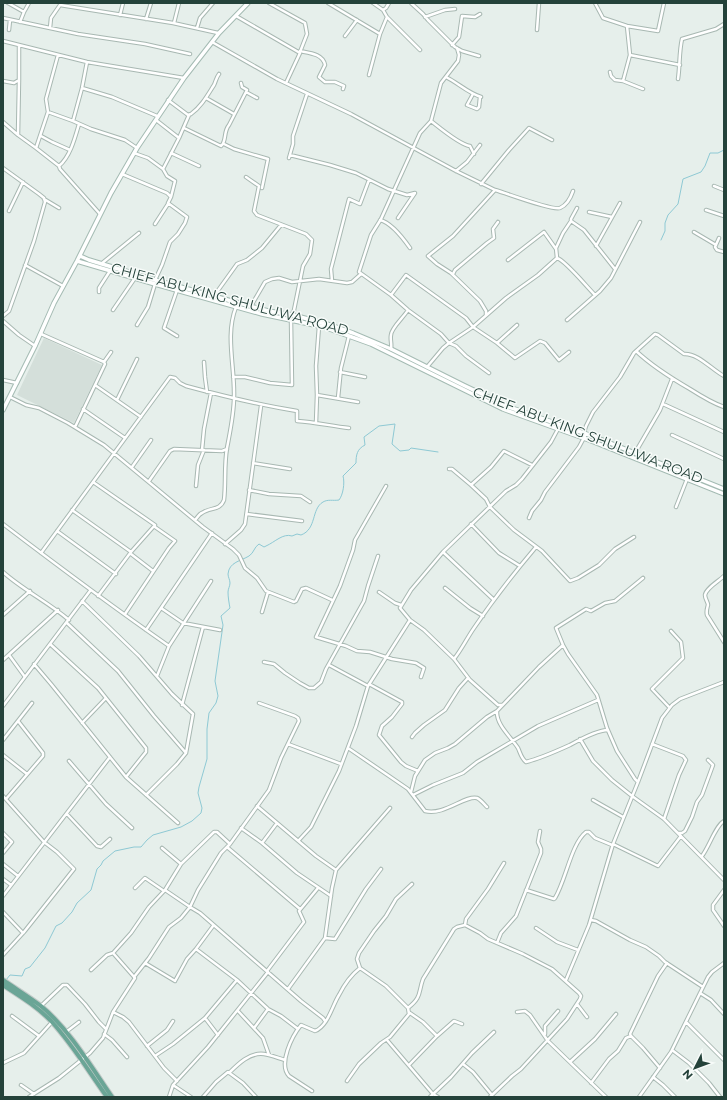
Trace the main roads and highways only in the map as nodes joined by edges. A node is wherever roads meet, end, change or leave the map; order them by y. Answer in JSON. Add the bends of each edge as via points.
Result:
{"nodes":[{"id":1,"x":3,"y":980,"type":"edge"},
{"id":2,"x":6,"y":985,"type":"edge"},
{"id":3,"x":83,"y":1059,"type":"junction"},
{"id":4,"x":107,"y":1097,"type":"edge"},
{"id":5,"x":112,"y":1097,"type":"edge"}],
"edges":[{"from":1,"to":2,"type":"main road"},
{"from":2,"to":3,"type":"main road","via":[[52,1022]]},
{"from":2,"to":3,"type":"main road","via":[[41,1006],[66,1032]]},
{"from":3,"to":4,"type":"main road"},
{"from":3,"to":5,"type":"main road"}]}
